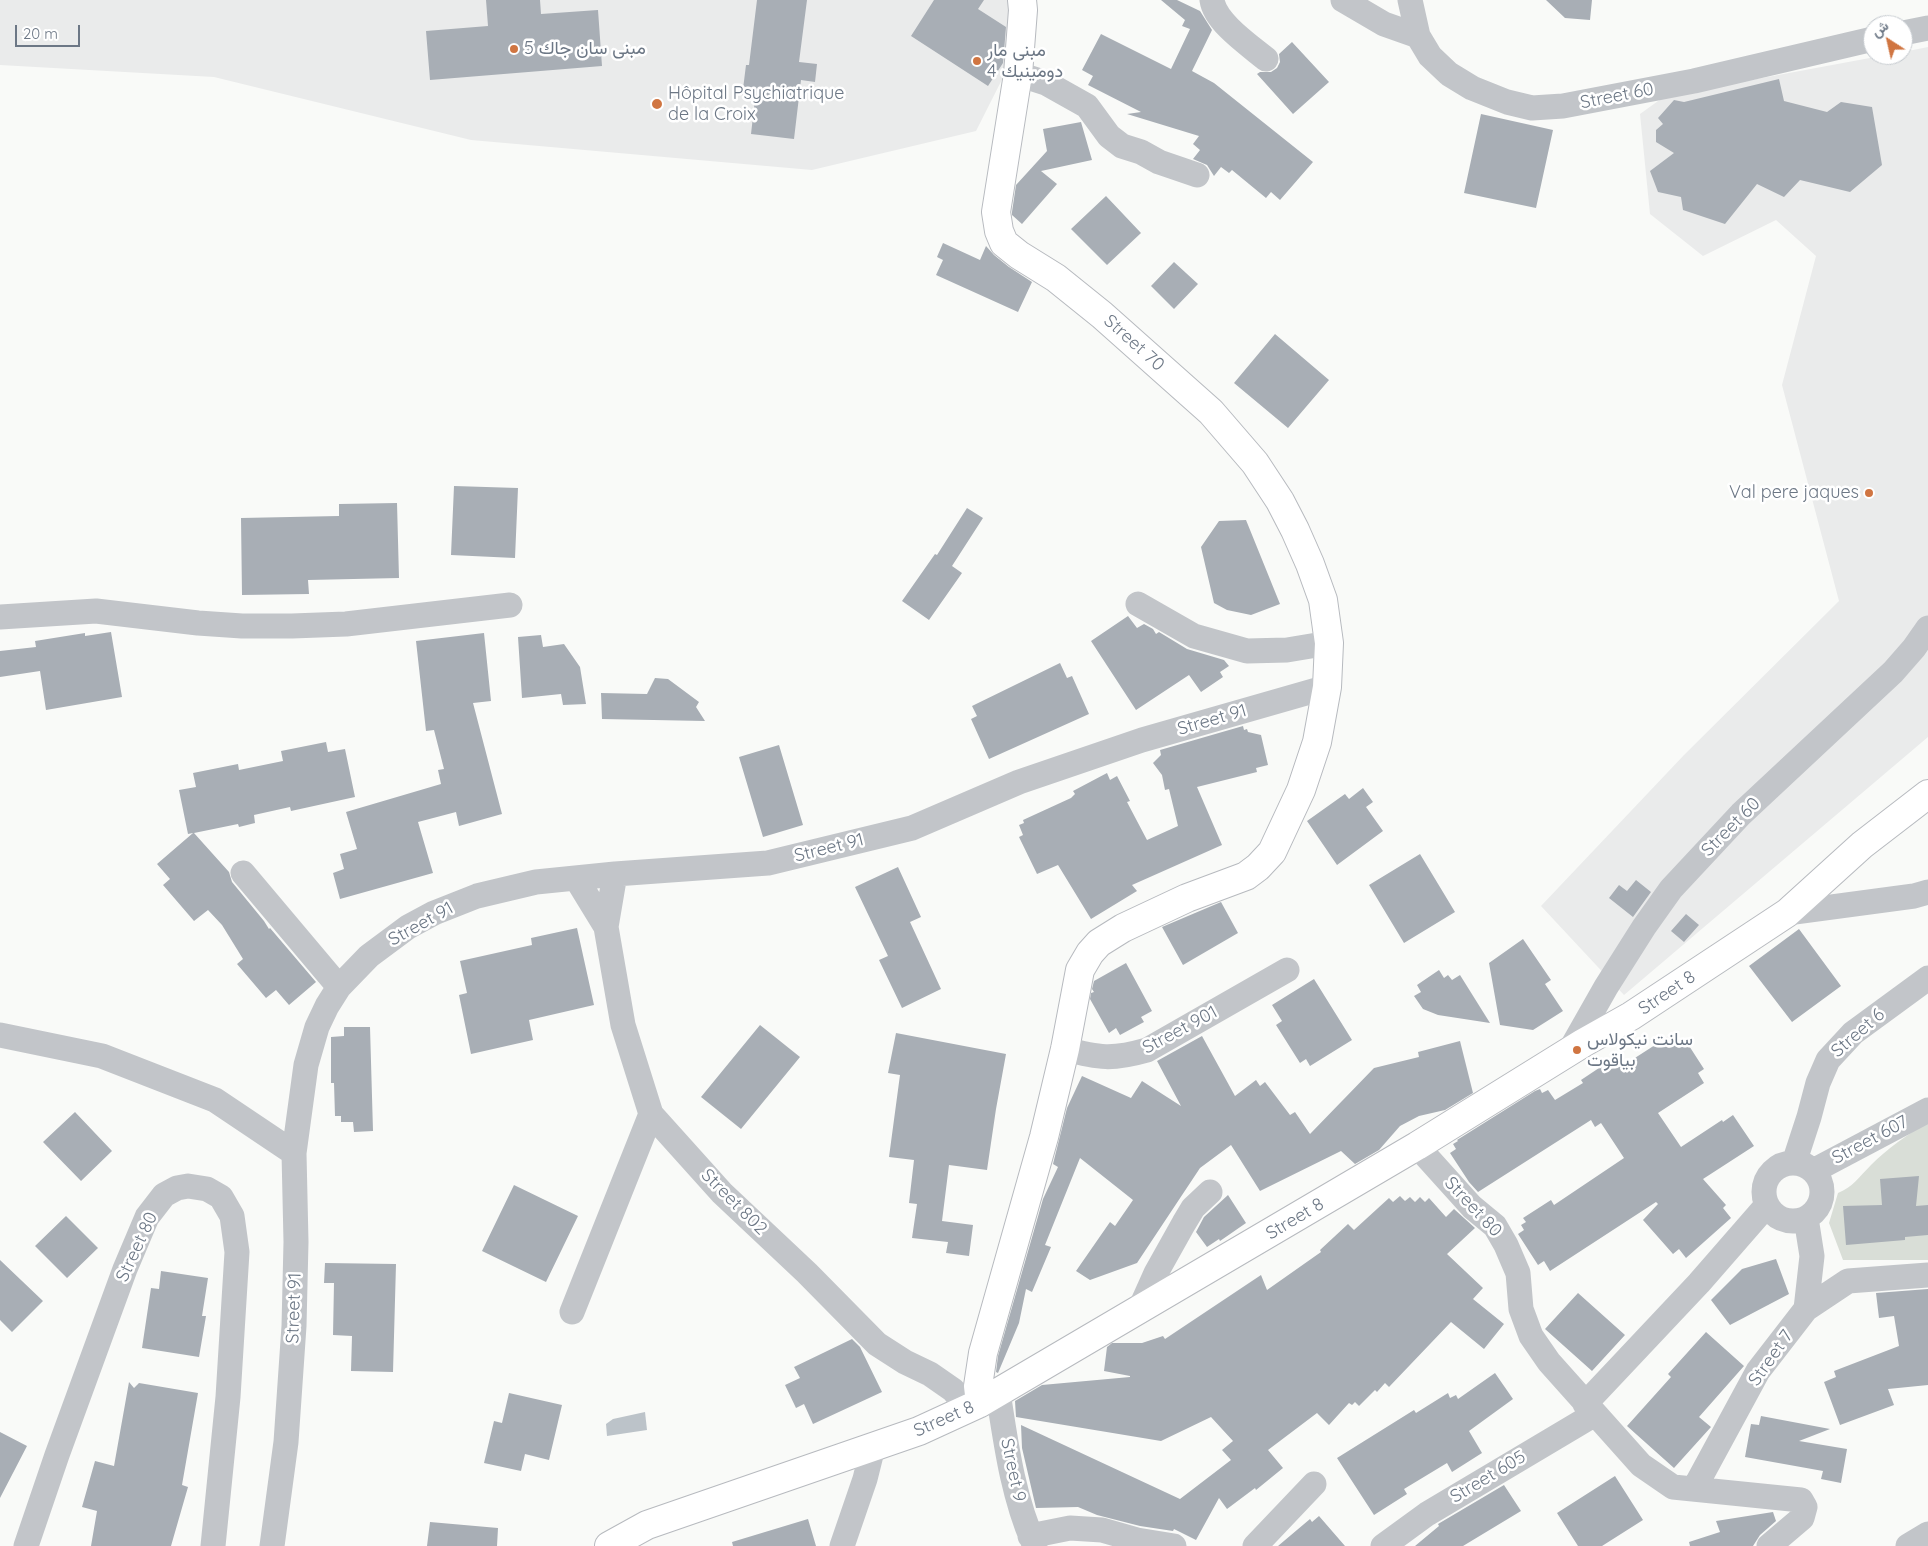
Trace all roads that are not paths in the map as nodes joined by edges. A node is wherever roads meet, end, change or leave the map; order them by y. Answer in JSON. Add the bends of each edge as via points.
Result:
{"nodes":[{"id":1,"x":1022,"y":0,"type":"edge"},
{"id":2,"x":1212,"y":0,"type":"edge"},
{"id":3,"x":1343,"y":0,"type":"edge"},
{"id":4,"x":1410,"y":0,"type":"edge"},
{"id":5,"x":1928,"y":28,"type":"edge"},
{"id":6,"x":1913,"y":31,"type":"edge"},
{"id":7,"x":1418,"y":36,"type":"junction"},
{"id":8,"x":1863,"y":41,"type":"edge"},
{"id":9,"x":1266,"y":59,"type":"dead end"},
{"id":10,"x":1018,"y":74,"type":"junction"},
{"id":11,"x":1197,"y":175,"type":"dead end"},
{"id":12,"x":1138,"y":604,"type":"dead end"},
{"id":13,"x":510,"y":605,"type":"dead end"},
{"id":14,"x":0,"y":617,"type":"edge"},
{"id":15,"x":1928,"y":628,"type":"edge"},
{"id":16,"x":1329,"y":643,"type":"junction"},
{"id":17,"x":1327,"y":687,"type":"junction"},
{"id":18,"x":1928,"y":794,"type":"edge"},
{"id":19,"x":243,"y":873,"type":"dead end"},
{"id":20,"x":615,"y":874,"type":"junction"},
{"id":21,"x":576,"y":878,"type":"junction"},
{"id":22,"x":1928,"y":892,"type":"edge"},
{"id":23,"x":1787,"y":913,"type":"junction"},
{"id":24,"x":606,"y":927,"type":"junction"},
{"id":25,"x":1287,"y":970,"type":"dead end"},
{"id":26,"x":1928,"y":978,"type":"edge"},
{"id":27,"x":339,"y":987,"type":"junction"},
{"id":28,"x":0,"y":1035,"type":"edge"},
{"id":29,"x":1065,"y":1049,"type":"junction"},
{"id":30,"x":1568,"y":1054,"type":"junction"},
{"id":31,"x":1928,"y":1110,"type":"edge"},
{"id":32,"x":651,"y":1114,"type":"junction"},
{"id":33,"x":1417,"y":1146,"type":"junction"},
{"id":34,"x":294,"y":1153,"type":"junction"},
{"id":35,"x":1804,"y":1167,"type":"junction"},
{"id":36,"x":1210,"y":1192,"type":"dead end"},
{"id":37,"x":1767,"y":1205,"type":"junction"},
{"id":38,"x":1806,"y":1218,"type":"junction"},
{"id":39,"x":1812,"y":1256,"type":"junction"},
{"id":40,"x":1928,"y":1275,"type":"edge"},
{"id":41,"x":1848,"y":1281,"type":"junction"},
{"id":42,"x":1806,"y":1309,"type":"junction"},
{"id":43,"x":1139,"y":1311,"type":"junction"},
{"id":44,"x":572,"y":1312,"type":"dead end"},
{"id":45,"x":982,"y":1401,"type":"junction"},
{"id":46,"x":1590,"y":1409,"type":"junction"},
{"id":47,"x":873,"y":1447,"type":"junction"},
{"id":48,"x":1314,"y":1484,"type":"dead end"},
{"id":49,"x":1694,"y":1489,"type":"junction"},
{"id":50,"x":1928,"y":1534,"type":"edge"},
{"id":51,"x":1032,"y":1541,"type":"edge"},
{"id":52,"x":26,"y":1546,"type":"edge"},
{"id":53,"x":213,"y":1546,"type":"edge"},
{"id":54,"x":272,"y":1546,"type":"edge"},
{"id":55,"x":609,"y":1546,"type":"edge"},
{"id":56,"x":842,"y":1546,"type":"edge"},
{"id":57,"x":1174,"y":1546,"type":"edge"},
{"id":58,"x":1255,"y":1546,"type":"edge"},
{"id":59,"x":1383,"y":1546,"type":"edge"},
{"id":60,"x":1770,"y":1546,"type":"edge"},
{"id":61,"x":1908,"y":1546,"type":"edge"}],
"edges":[{"from":1,"to":10,"type":"street","name":"Street 70"},
{"from":2,"to":9,"type":"street","via":[[1216,13],[1226,24]]},
{"from":3,"to":7,"type":"street","via":[[1384,24]]},
{"from":4,"to":7,"type":"street","name":"Street 60"},
{"from":5,"to":6,"type":"street"},
{"from":7,"to":8,"type":"street","name":"Street 60","via":[[1430,56],[1449,74],[1472,88],[1532,108],[1563,106],[1685,83]]},
{"from":10,"to":11,"type":"street","via":[[1046,83],[1087,106],[1109,136],[1122,146]]},
{"from":10,"to":16,"type":"street","name":"Street 70","via":[[996,212],[1004,243],[1056,278],[1102,315],[1211,412],[1255,463],[1280,500],[1310,564],[1323,600]]},
{"from":12,"to":16,"type":"street","via":[[1194,636],[1247,651],[1287,650]]},
{"from":13,"to":14,"type":"street","via":[[346,624],[292,626],[198,623],[96,610]]},
{"from":15,"to":30,"type":"street","name":"Street 60","via":[[1893,672],[1741,814],[1671,889],[1610,980]]},
{"from":16,"to":17,"type":"street","name":"Street 70"},
{"from":17,"to":20,"type":"street","name":"Street 91","via":[[1142,740],[1019,782],[912,828],[768,863]]},
{"from":17,"to":29,"type":"street","name":"Street 70","via":[[1317,742],[1301,790],[1272,852],[1246,876],[1156,912],[1100,943],[1080,970]]},
{"from":18,"to":23,"type":"street","name":"Street 8","via":[[1862,845]]},
{"from":19,"to":27,"type":"street"},
{"from":20,"to":21,"type":"street","name":"Street 91"},
{"from":20,"to":24,"type":"street","name":"Street 802"},
{"from":21,"to":24,"type":"street","name":"Street 802"},
{"from":21,"to":27,"type":"street","name":"Street 91","via":[[536,882],[477,896],[434,913],[408,927],[369,956]]},
{"from":22,"to":23,"type":"street"},
{"from":23,"to":30,"type":"street","name":"Street 8"},
{"from":24,"to":32,"type":"street","name":"Street 802","via":[[623,1025]]},
{"from":25,"to":29,"type":"street","name":"Street 901","via":[[1147,1050],[1124,1057],[1097,1057]]},
{"from":26,"to":35,"type":"street","name":"Street 6","via":[[1853,1033],[1828,1060],[1809,1117]]},
{"from":27,"to":34,"type":"street","name":"Street 91","via":[[317,1027],[306,1065]]},
{"from":28,"to":34,"type":"street","via":[[102,1056],[215,1100]]},
{"from":29,"to":45,"type":"street","name":"Street 70","via":[[1041,1147],[982,1353],[978,1386]]},
{"from":30,"to":33,"type":"street","name":"Street 8"},
{"from":31,"to":35,"type":"street","name":"Street 607"},
{"from":32,"to":44,"type":"street"},
{"from":32,"to":45,"type":"street","name":"Street 802","via":[[722,1193],[877,1344],[953,1390]]},
{"from":33,"to":43,"type":"street","name":"Street 8"},
{"from":33,"to":46,"type":"street","name":"Street 80","via":[[1472,1206],[1495,1226],[1518,1274],[1521,1309],[1531,1336]]},
{"from":34,"to":54,"type":"street","name":"Street 91","via":[[294,1326],[286,1442]]},
{"from":35,"to":37,"type":"street","via":[[1779,1166],[1768,1176],[1764,1191]]},
{"from":35,"to":38,"type":"street","via":[[1820,1180],[1822,1190],[1815,1211]]},
{"from":36,"to":43,"type":"street","via":[[1193,1208],[1184,1223],[1156,1272]]},
{"from":37,"to":38,"type":"street","via":[[1777,1216],[1791,1221]]},
{"from":37,"to":46,"type":"street","name":"Street 605"},
{"from":38,"to":39,"type":"street"},
{"from":39,"to":41,"type":"street"},
{"from":39,"to":42,"type":"street"},
{"from":40,"to":41,"type":"street"},
{"from":41,"to":42,"type":"street"},
{"from":42,"to":49,"type":"street","name":"Street 7","via":[[1758,1371]]},
{"from":43,"to":45,"type":"street","name":"Street 8"},
{"from":45,"to":47,"type":"street","name":"Street 8","via":[[919,1431]]},
{"from":45,"to":51,"type":"street","name":"Street 9","via":[[1006,1441],[1018,1498]]},
{"from":46,"to":49,"type":"street","name":"Street 80","via":[[1641,1466],[1674,1487]]},
{"from":46,"to":59,"type":"street","name":"Street 605"},
{"from":47,"to":55,"type":"street","name":"Street 8","via":[[647,1524]]},
{"from":47,"to":56,"type":"street"},
{"from":48,"to":58,"type":"street"},
{"from":49,"to":60,"type":"street","name":"Street 80","via":[[1802,1500],[1805,1508],[1802,1518]]},
{"from":50,"to":61,"type":"street"},
{"from":51,"to":57,"type":"street","via":[[1070,1528],[1102,1530]]},
{"from":52,"to":53,"type":"street","name":"Street 80","via":[[125,1269],[147,1217],[164,1195],[188,1186],[207,1189],[221,1197],[232,1216],[237,1252],[228,1397]]}]}
